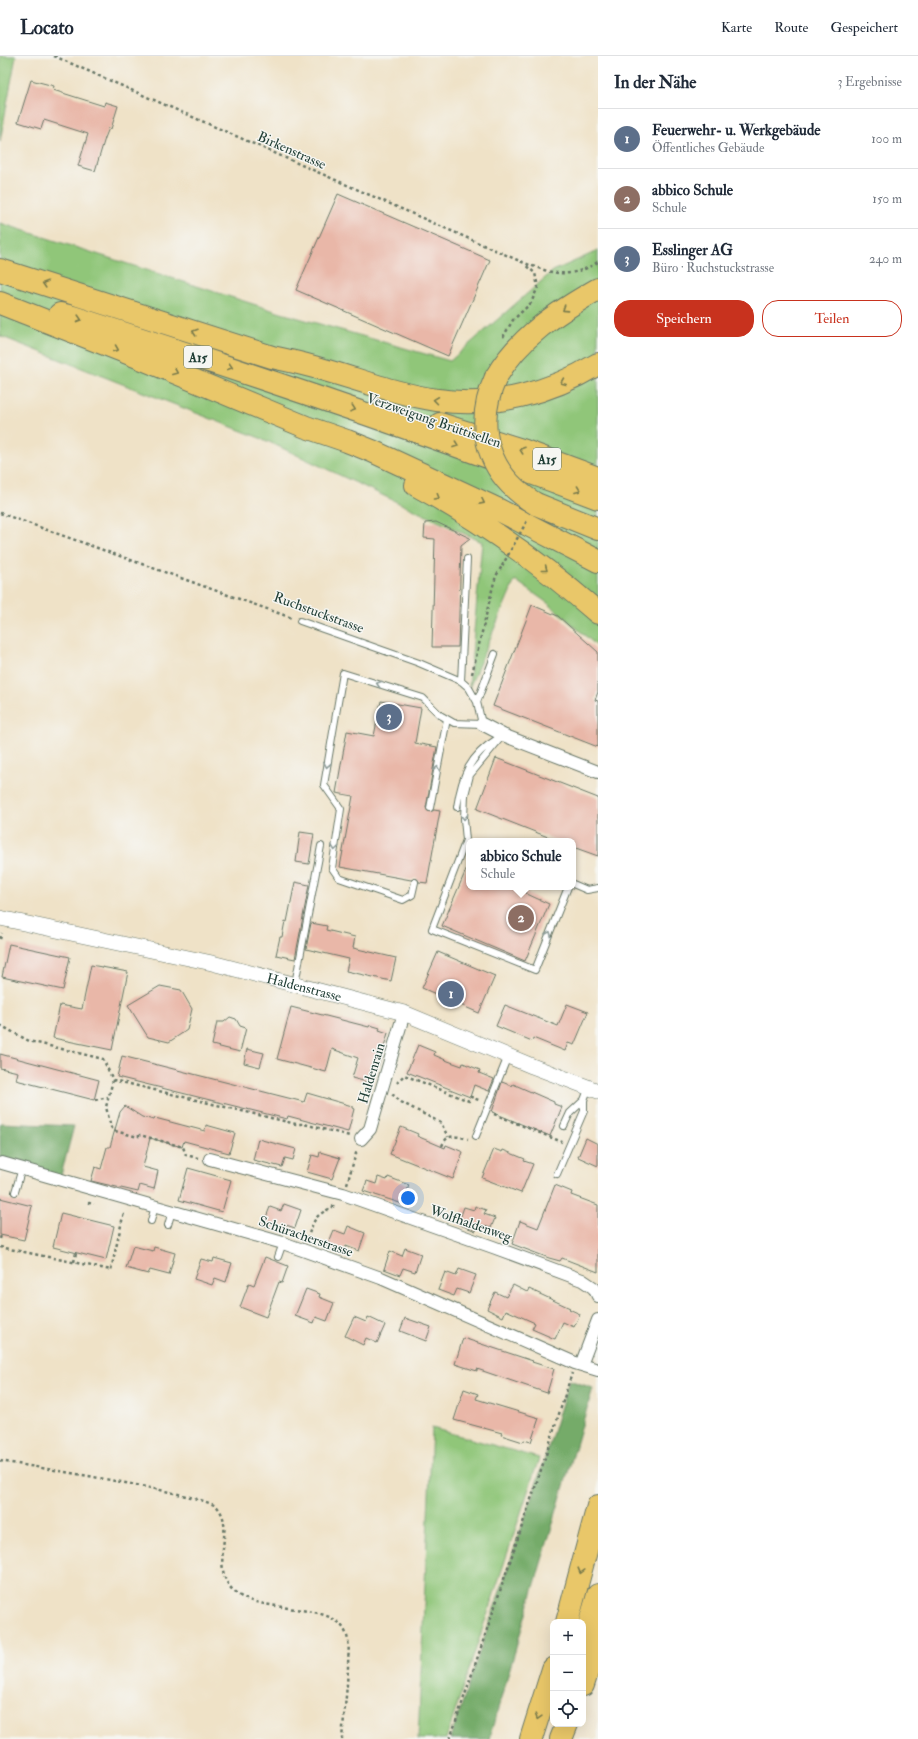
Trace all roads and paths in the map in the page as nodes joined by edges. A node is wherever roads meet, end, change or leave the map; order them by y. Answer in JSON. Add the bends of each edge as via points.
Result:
{"nodes":[{"id":1,"x":54,"y":56,"type":"edge"},
{"id":2,"x":522,"y":262,"type":"junction"},
{"id":3,"x":598,"y":262,"type":"edge"},
{"id":4,"x":0,"y":270,"type":"edge"},
{"id":5,"x":598,"y":289,"type":"edge"},
{"id":6,"x":0,"y":302,"type":"edge"},
{"id":7,"x":501,"y":339,"type":"dead end"},
{"id":8,"x":272,"y":357,"type":"junction"},
{"id":9,"x":598,"y":364,"type":"edge"},
{"id":10,"x":306,"y":427,"type":"junction"},
{"id":11,"x":598,"y":478,"type":"edge"},
{"id":12,"x":598,"y":498,"type":"edge"},
{"id":13,"x":0,"y":513,"type":"edge"},
{"id":14,"x":598,"y":529,"type":"edge"},
{"id":15,"x":467,"y":559,"type":"dead end"},
{"id":16,"x":598,"y":561,"type":"edge"},
{"id":17,"x":502,"y":566,"type":"dead end"},
{"id":18,"x":598,"y":613,"type":"edge"},
{"id":19,"x":300,"y":621,"type":"joint"},
{"id":20,"x":496,"y":654,"type":"dead end"},
{"id":21,"x":461,"y":681,"type":"junction"},
{"id":22,"x":469,"y":688,"type":"junction"},
{"id":23,"x":477,"y":702,"type":"junction"},
{"id":24,"x":447,"y":719,"type":"junction"},
{"id":25,"x":482,"y":724,"type":"junction"},
{"id":26,"x":503,"y":735,"type":"junction"},
{"id":27,"x":598,"y":772,"type":"edge"},
{"id":28,"x":457,"y":807,"type":"dead end"},
{"id":29,"x":430,"y":808,"type":"dead end"},
{"id":30,"x":467,"y":838,"type":"edge"},
{"id":31,"x":466,"y":844,"type":"edge"},
{"id":32,"x":321,"y":846,"type":"dead end"},
{"id":33,"x":415,"y":882,"type":"dead end"},
{"id":34,"x":576,"y":885,"type":"edge"},
{"id":35,"x":598,"y":888,"type":"edge"},
{"id":36,"x":567,"y":890,"type":"edge"},
{"id":37,"x":0,"y":918,"type":"edge"},
{"id":38,"x":295,"y":984,"type":"junction"},
{"id":39,"x":404,"y":1013,"type":"junction"},
{"id":40,"x":0,"y":1026,"type":"edge"},
{"id":41,"x":508,"y":1056,"type":"junction"},
{"id":42,"x":113,"y":1080,"type":"junction"},
{"id":43,"x":387,"y":1092,"type":"junction"},
{"id":44,"x":590,"y":1093,"type":"edge"},
{"id":45,"x":108,"y":1097,"type":"junction"},
{"id":46,"x":95,"y":1100,"type":"dead end"},
{"id":47,"x":489,"y":1104,"type":"junction"},
{"id":48,"x":496,"y":1115,"type":"dead end"},
{"id":49,"x":564,"y":1126,"type":"dead end"},
{"id":50,"x":476,"y":1136,"type":"joint"},
{"id":51,"x":448,"y":1137,"type":"junction"},
{"id":52,"x":361,"y":1139,"type":"joint"},
{"id":53,"x":570,"y":1145,"type":"junction"},
{"id":54,"x":442,"y":1146,"type":"dead end"},
{"id":55,"x":186,"y":1155,"type":"dead end"},
{"id":56,"x":210,"y":1159,"type":"dead end"},
{"id":57,"x":2,"y":1163,"type":"dead end"},
{"id":58,"x":22,"y":1168,"type":"junction"},
{"id":59,"x":557,"y":1174,"type":"dead end"},
{"id":60,"x":15,"y":1192,"type":"dead end"},
{"id":61,"x":155,"y":1206,"type":"junction"},
{"id":62,"x":172,"y":1211,"type":"junction"},
{"id":63,"x":124,"y":1216,"type":"dead end"},
{"id":64,"x":151,"y":1221,"type":"dead end"},
{"id":65,"x":168,"y":1225,"type":"dead end"},
{"id":66,"x":1,"y":1235,"type":"dead end"},
{"id":67,"x":0,"y":1239,"type":"edge"},
{"id":68,"x":283,"y":1243,"type":"junction"},
{"id":69,"x":0,"y":1247,"type":"edge"},
{"id":70,"x":76,"y":1253,"type":"dead end"},
{"id":71,"x":278,"y":1257,"type":"dead end"},
{"id":72,"x":74,"y":1262,"type":"junction"},
{"id":73,"x":598,"y":1296,"type":"edge"},
{"id":74,"x":598,"y":1320,"type":"edge"},
{"id":75,"x":586,"y":1366,"type":"edge"},
{"id":76,"x":0,"y":1461,"type":"edge"},
{"id":77,"x":598,"y":1506,"type":"edge"},
{"id":78,"x":598,"y":1595,"type":"edge"},
{"id":79,"x":568,"y":1619,"type":"edge"},
{"id":80,"x":586,"y":1636,"type":"edge"},
{"id":81,"x":598,"y":1638,"type":"edge"},
{"id":82,"x":586,"y":1677,"type":"edge"},
{"id":83,"x":550,"y":1679,"type":"edge"},
{"id":84,"x":562,"y":1727,"type":"edge"},
{"id":85,"x":566,"y":1727,"type":"edge"},
{"id":86,"x":342,"y":1739,"type":"edge"},
{"id":87,"x":450,"y":1739,"type":"edge"},
{"id":88,"x":531,"y":1739,"type":"edge"},
{"id":89,"x":560,"y":1739,"type":"edge"}],
"edges":[{"from":1,"to":2,"type":"path","name":"Birkenstrasse"},
{"from":2,"to":3,"type":"path","name":"Birkenstrasse","via":[[562,274],[584,270]]},
{"from":2,"to":7,"type":"path","via":[[535,273],[538,287],[531,303],[514,320]]},
{"from":8,"to":4,"type":"highway","number":"A15","one_way":true},
{"from":5,"to":14,"type":"highway","one_way":true,"bridge":true,"via":[[556,314],[527,337],[512,353],[496,377],[486,409],[489,448],[498,469],[519,494],[536,504]]},
{"from":6,"to":10,"type":"highway","one_way":true},
{"from":6,"to":12,"type":"highway","number":"A15","one_way":true,"via":[[73,317],[208,360],[393,423]]},
{"from":9,"to":8,"type":"highway","one_way":true,"via":[[566,381],[534,392],[495,401],[472,403],[408,394]]},
{"from":11,"to":8,"type":"highway","name":"Verzweigung Brüttisellen","number":"A15","one_way":true,"via":[[311,378]]},
{"from":10,"to":16,"type":"highway","one_way":true,"via":[[347,441],[418,472]]},
{"from":10,"to":18,"type":"highway","one_way":true,"via":[[482,524],[536,562]]},
{"from":13,"to":19,"type":"path","name":"Ruchstuckstrasse"},
{"from":15,"to":21,"type":"lane"},
{"from":17,"to":22,"type":"path","via":[[493,586]]},
{"from":19,"to":21,"type":"lane","name":"Ruchstuckstrasse","via":[[419,663]]},
{"from":20,"to":23,"type":"lane"},
{"from":21,"to":22,"type":"lane","name":"Ruchstuckstrasse"},
{"from":22,"to":23,"type":"lane","name":"Ruchstuckstrasse"},
{"from":23,"to":25,"type":"lane","name":"Ruchstuckstrasse"},
{"from":24,"to":25,"type":"lane","via":[[454,723]]},
{"from":29,"to":24,"type":"lane","one_way":true},
{"from":24,"to":33,"type":"lane","one_way":true,"via":[[423,698],[343,673],[324,785],[341,809],[332,868],[339,878],[403,900],[412,895]]},
{"from":25,"to":26,"type":"street"},
{"from":26,"to":27,"type":"street"},
{"from":26,"to":28,"type":"lane","via":[[483,747],[474,758],[461,784]]},
{"from":26,"to":30,"type":"lane","one_way":true,"via":[[470,775],[465,795]]},
{"from":31,"to":36,"type":"lane","one_way":true,"via":[[432,929],[535,970]]},
{"from":32,"to":38,"type":"lane"},
{"from":34,"to":35,"type":"lane","via":[[586,890]]},
{"from":37,"to":38,"type":"street","name":"Haldenstrasse","via":[[212,963]]},
{"from":38,"to":39,"type":"street","name":"Haldenstrasse"},
{"from":39,"to":41,"type":"street","name":"Haldenstrasse"},
{"from":39,"to":43,"type":"street","name":"Haldenrain"},
{"from":40,"to":42,"type":"path","via":[[29,1041],[103,1059]]},
{"from":41,"to":44,"type":"street","name":"Haldenstrasse"},
{"from":41,"to":47,"type":"lane"},
{"from":42,"to":45,"type":"path"},
{"from":42,"to":52,"type":"path"},
{"from":43,"to":47,"type":"path","via":[[404,1075],[469,1101],[471,1097]]},
{"from":43,"to":51,"type":"path","via":[[441,1123]]},
{"from":43,"to":52,"type":"street","name":"Haldenrain","via":[[370,1129]]},
{"from":44,"to":49,"type":"lane","via":[[570,1113]]},
{"from":44,"to":53,"type":"lane"},
{"from":45,"to":46,"type":"path"},
{"from":45,"to":55,"type":"path","via":[[106,1107],[111,1127],[115,1131],[183,1147]]},
{"from":47,"to":50,"type":"lane"},
{"from":48,"to":53,"type":"path"},
{"from":50,"to":51,"type":"path","via":[[469,1139]]},
{"from":51,"to":54,"type":"path"},
{"from":53,"to":59,"type":"lane"},
{"from":56,"to":73,"type":"street","name":"Wolfhaldenweg","via":[[343,1194],[582,1280],[594,1288]]},
{"from":57,"to":58,"type":"street","name":"Schüracherstrasse"},
{"from":58,"to":60,"type":"lane"},
{"from":58,"to":61,"type":"street","name":"Schüracherstrasse"},
{"from":61,"to":62,"type":"street","name":"Schüracherstrasse"},
{"from":61,"to":64,"type":"lane"},
{"from":62,"to":65,"type":"lane"},
{"from":62,"to":68,"type":"street","name":"Schüracherstrasse"},
{"from":63,"to":72,"type":"path","via":[[111,1270]]},
{"from":66,"to":67,"type":"path"},
{"from":68,"to":71,"type":"lane"},
{"from":68,"to":75,"type":"street","name":"Schüracherstrasse","via":[[380,1278]]},
{"from":69,"to":72,"type":"path"},
{"from":70,"to":72,"type":"path"},
{"from":74,"to":75,"type":"street"},
{"from":75,"to":87,"type":"path"},
{"from":76,"to":86,"type":"path","via":[[194,1498],[219,1508],[224,1523],[223,1574],[230,1588],[242,1597],[260,1603],[327,1616],[339,1622],[345,1631],[348,1648]]},
{"from":77,"to":79,"type":"highway","one_way":true},
{"from":78,"to":80,"type":"highway"},
{"from":81,"to":82,"type":"highway"},
{"from":83,"to":88,"type":"highway","one_way":true},
{"from":84,"to":89,"type":"highway"},
{"from":85,"to":89,"type":"highway"}]}
